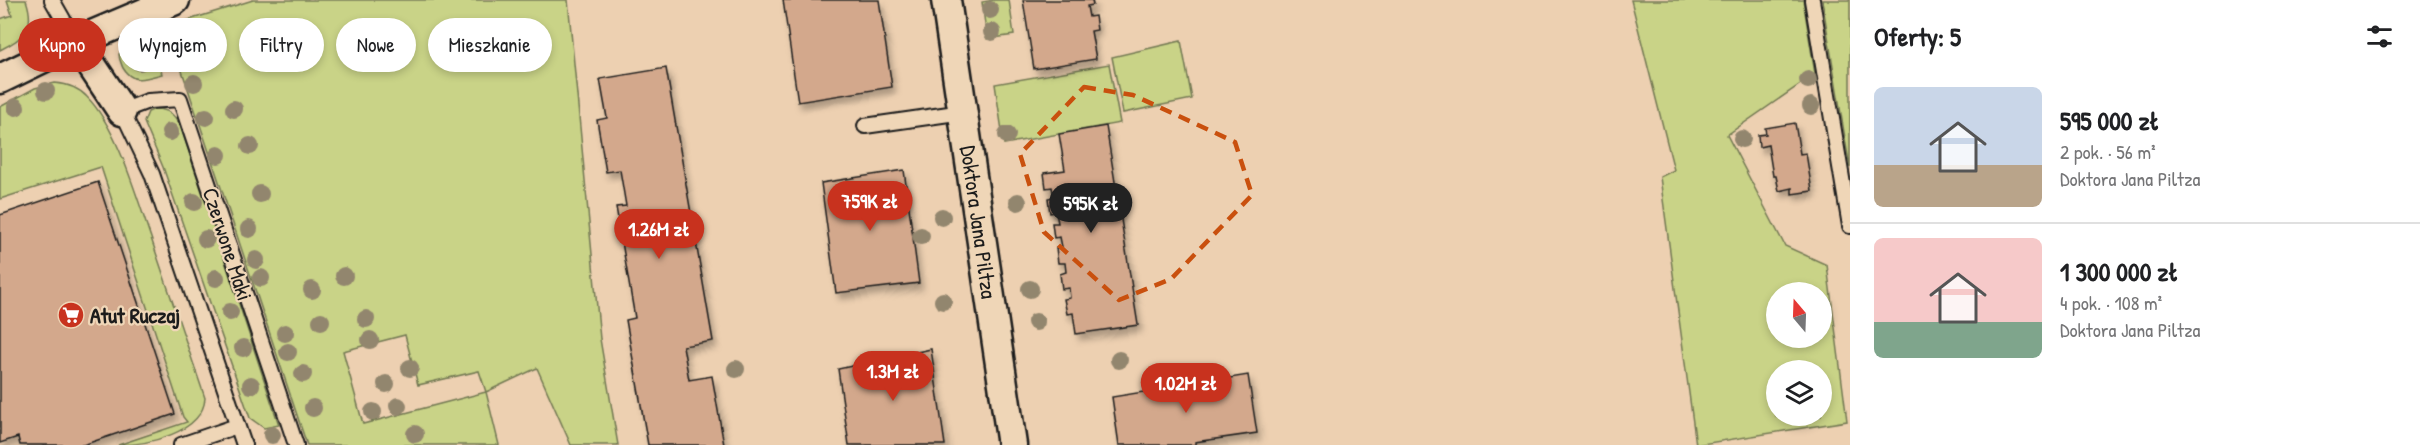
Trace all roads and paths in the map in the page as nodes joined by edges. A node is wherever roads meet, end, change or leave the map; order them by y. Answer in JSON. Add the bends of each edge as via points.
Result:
{"nodes":[{"id":1,"x":52,"y":0,"type":"edge"},
{"id":2,"x":174,"y":0,"type":"edge"},
{"id":3,"x":946,"y":0,"type":"edge"},
{"id":4,"x":1812,"y":0,"type":"edge"},
{"id":5,"x":62,"y":18,"type":"edge"},
{"id":6,"x":106,"y":29,"type":"edge"},
{"id":7,"x":18,"y":70,"type":"edge"},
{"id":8,"x":96,"y":72,"type":"edge"},
{"id":9,"x":0,"y":79,"type":"edge"},
{"id":10,"x":122,"y":111,"type":"junction"},
{"id":11,"x":963,"y":112,"type":"junction"},
{"id":12,"x":865,"y":126,"type":"dead end"},
{"id":13,"x":1850,"y":226,"type":"edge"},
{"id":14,"x":237,"y":426,"type":"junction"},
{"id":15,"x":181,"y":445,"type":"edge"},
{"id":16,"x":244,"y":445,"type":"edge"},
{"id":17,"x":296,"y":445,"type":"edge"},
{"id":18,"x":1012,"y":445,"type":"edge"}],
"edges":[{"from":1,"to":5,"type":"lane"},
{"from":2,"to":6,"type":"street"},
{"from":3,"to":11,"type":"street","name":"Doktora Jana Piltza"},
{"from":4,"to":13,"type":"lane"},
{"from":7,"to":9,"type":"street"},
{"from":8,"to":10,"type":"street"},
{"from":10,"to":14,"type":"lane","via":[[152,174]]},
{"from":10,"to":17,"type":"lane","name":"Czerwone Maki","via":[[148,102],[180,99]]},
{"from":11,"to":12,"type":"lane"},
{"from":11,"to":18,"type":"street","name":"Doktora Jana Piltza"},
{"from":14,"to":15,"type":"lane"},
{"from":14,"to":16,"type":"lane"}]}
